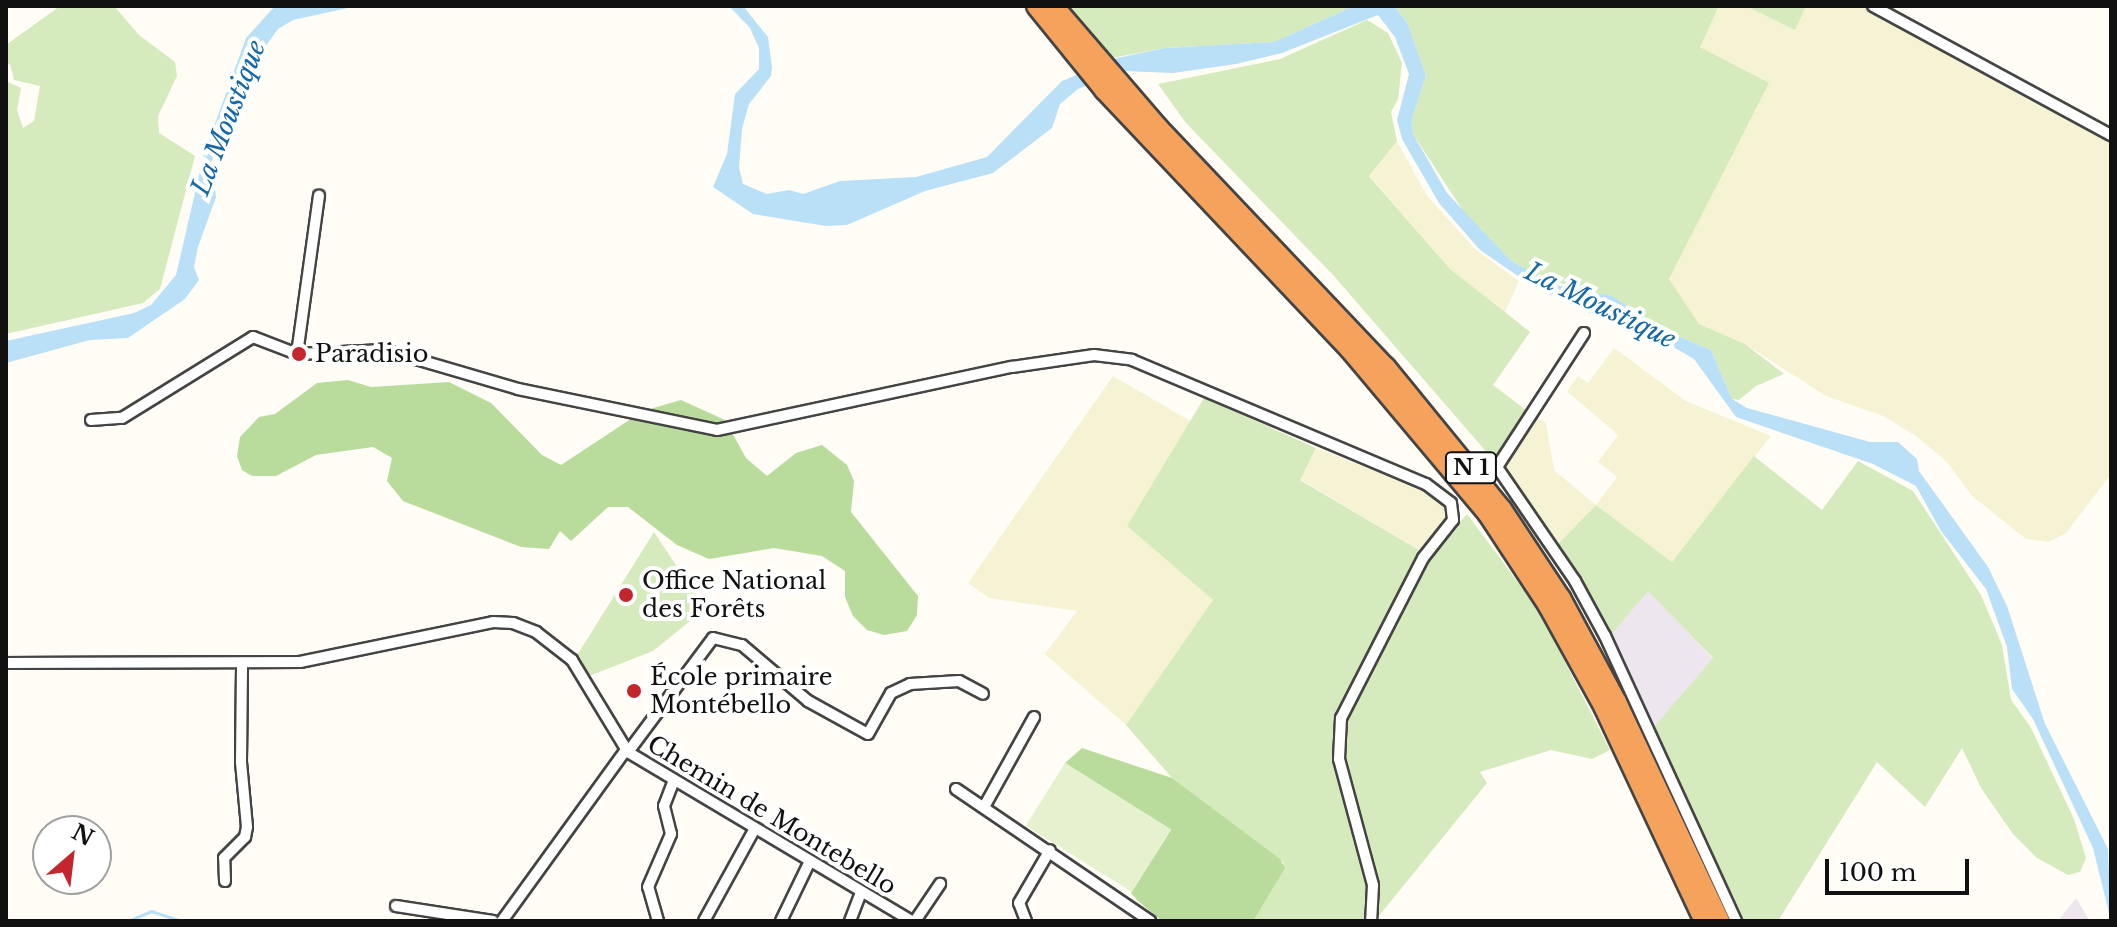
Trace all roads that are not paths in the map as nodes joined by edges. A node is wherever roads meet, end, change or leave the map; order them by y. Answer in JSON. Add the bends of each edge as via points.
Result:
{"nodes":[{"id":1,"x":1036,"y":6,"type":"edge"},
{"id":2,"x":1054,"y":6,"type":"edge"},
{"id":3,"x":1873,"y":6,"type":"edge"},
{"id":4,"x":1087,"y":58,"type":"junction"},
{"id":5,"x":1112,"y":88,"type":"junction"},
{"id":6,"x":2111,"y":135,"type":"edge"},
{"id":7,"x":319,"y":196,"type":"dead end"},
{"id":8,"x":1584,"y":333,"type":"dead end"},
{"id":9,"x":297,"y":354,"type":"junction"},
{"id":10,"x":91,"y":420,"type":"dead end"},
{"id":11,"x":6,"y":663,"type":"edge"},
{"id":12,"x":242,"y":663,"type":"junction"},
{"id":13,"x":983,"y":694,"type":"dead end"},
{"id":14,"x":1034,"y":717,"type":"dead end"},
{"id":15,"x":627,"y":751,"type":"junction"},
{"id":16,"x":674,"y":780,"type":"junction"},
{"id":17,"x":956,"y":789,"type":"dead end"},
{"id":18,"x":984,"y":807,"type":"junction"},
{"id":19,"x":754,"y":830,"type":"junction"},
{"id":20,"x":1050,"y":850,"type":"junction"},
{"id":21,"x":810,"y":861,"type":"junction"},
{"id":22,"x":225,"y":881,"type":"dead end"},
{"id":23,"x":940,"y":884,"type":"dead end"},
{"id":24,"x":861,"y":893,"type":"junction"},
{"id":25,"x":396,"y":906,"type":"dead end"},
{"id":26,"x":509,"y":919,"type":"edge"},
{"id":27,"x":493,"y":921,"type":"edge"},
{"id":28,"x":658,"y":921,"type":"edge"},
{"id":29,"x":704,"y":921,"type":"edge"},
{"id":30,"x":781,"y":921,"type":"edge"},
{"id":31,"x":850,"y":921,"type":"edge"},
{"id":32,"x":913,"y":921,"type":"edge"},
{"id":33,"x":1026,"y":921,"type":"edge"},
{"id":34,"x":1150,"y":921,"type":"edge"},
{"id":35,"x":1371,"y":921,"type":"edge"},
{"id":36,"x":1704,"y":921,"type":"edge"},
{"id":37,"x":1720,"y":921,"type":"edge"},
{"id":38,"x":1736,"y":921,"type":"edge"}],
"edges":[{"from":1,"to":4,"type":"highway","number":"N 1"},
{"from":2,"to":4,"type":"highway","number":"N 1"},
{"from":3,"to":6,"type":"street"},
{"from":4,"to":5,"type":"highway","number":"N 1"},
{"from":5,"to":36,"type":"highway","number":"N 1","via":[[1350,350],[1487,513],[1548,606],[1604,708]]},
{"from":5,"to":37,"type":"highway","number":"N 1","via":[[1386,367],[1502,509],[1561,598],[1617,702]]},
{"from":7,"to":9,"type":"street"},
{"from":8,"to":38,"type":"street","via":[[1497,467],[1575,581],[1605,636]]},
{"from":9,"to":10,"type":"street","via":[[258,337],[248,339],[122,418]]},
{"from":9,"to":35,"type":"street","via":[[385,350],[518,389],[717,430],[1012,367],[1114,355],[1426,484],[1451,503],[1453,520],[1423,558],[1370,654],[1347,699],[1338,738],[1349,804],[1373,885]]},
{"from":11,"to":12,"type":"street","name":"Chemin de Montebello"},
{"from":12,"to":15,"type":"street","name":"Chemin de Montebello","via":[[320,659],[406,638],[513,623],[550,642],[581,671]]},
{"from":12,"to":22,"type":"street","via":[[241,762],[247,827],[245,837],[224,858]]},
{"from":13,"to":15,"type":"street","via":[[959,681],[910,684],[891,693],[868,734],[808,701],[742,645],[713,638]]},
{"from":14,"to":18,"type":"street"},
{"from":15,"to":16,"type":"street","name":"Chemin de Montebello"},
{"from":15,"to":26,"type":"street"},
{"from":16,"to":19,"type":"street","name":"Chemin de Montebello"},
{"from":16,"to":28,"type":"street","via":[[664,806],[671,834],[648,887]]},
{"from":17,"to":18,"type":"street"},
{"from":18,"to":20,"type":"street"},
{"from":19,"to":21,"type":"street","name":"Chemin de Montebello"},
{"from":19,"to":29,"type":"street"},
{"from":20,"to":33,"type":"street","via":[[1019,903]]},
{"from":20,"to":34,"type":"street"},
{"from":21,"to":24,"type":"street","name":"Chemin de Montebello"},
{"from":21,"to":30,"type":"street"},
{"from":23,"to":32,"type":"street"},
{"from":24,"to":31,"type":"street"},
{"from":24,"to":32,"type":"street","name":"Chemin de Montebello"},
{"from":25,"to":27,"type":"street"}]}
